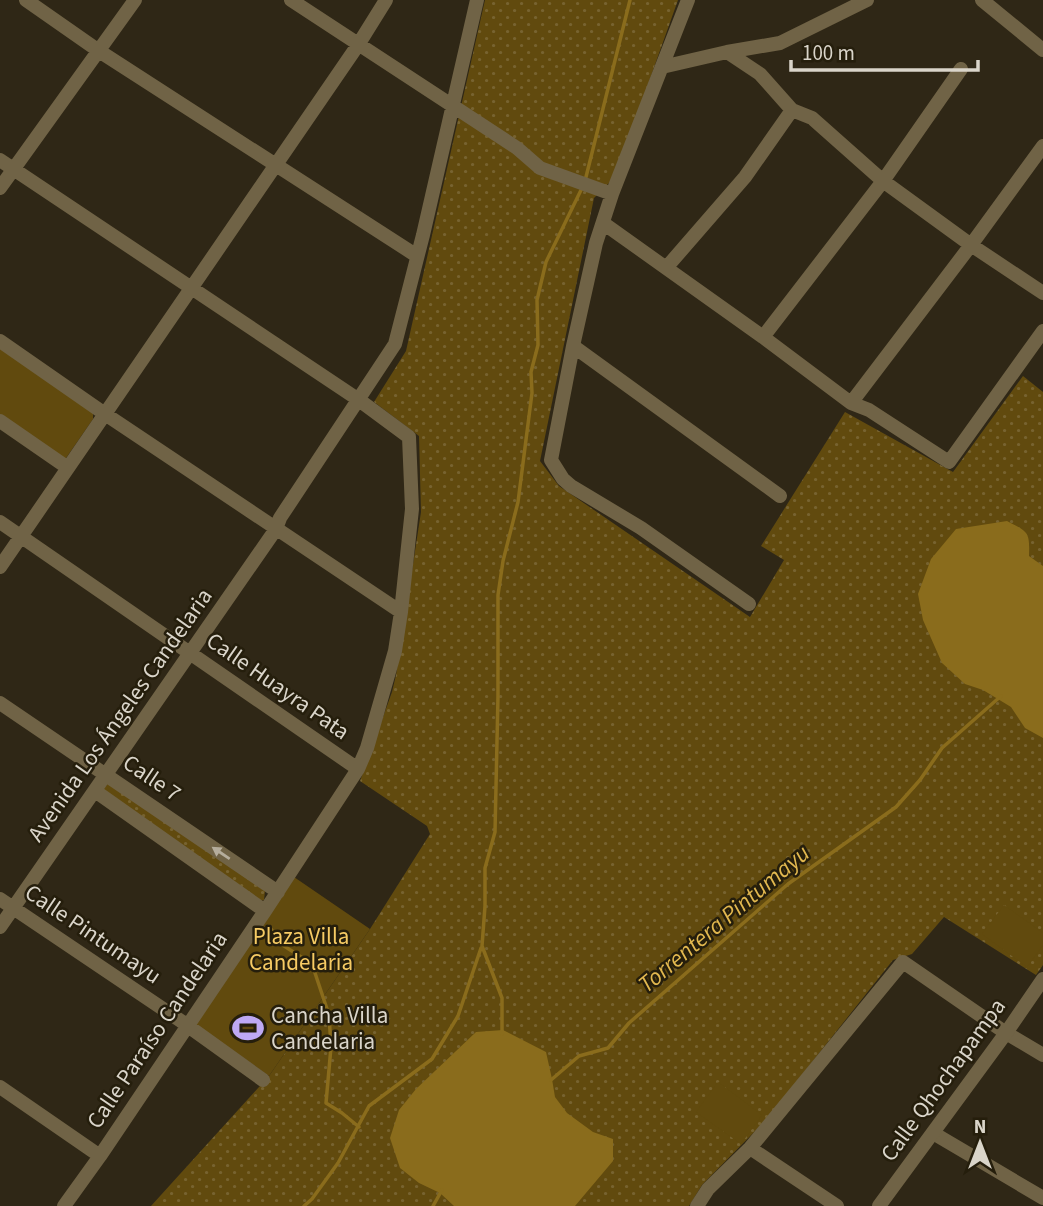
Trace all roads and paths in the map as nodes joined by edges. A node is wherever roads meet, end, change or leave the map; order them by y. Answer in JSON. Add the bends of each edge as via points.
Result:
{"nodes":[{"id":1,"x":26,"y":0,"type":"edge"},
{"id":2,"x":135,"y":0,"type":"edge"},
{"id":3,"x":292,"y":0,"type":"edge"},
{"id":4,"x":386,"y":0,"type":"edge"},
{"id":5,"x":477,"y":0,"type":"edge"},
{"id":6,"x":688,"y":0,"type":"edge"},
{"id":7,"x":867,"y":0,"type":"edge"},
{"id":8,"x":982,"y":0,"type":"edge"},
{"id":9,"x":358,"y":45,"type":"junction"},
{"id":10,"x":1043,"y":50,"type":"edge"},
{"id":11,"x":99,"y":51,"type":"junction"},
{"id":12,"x":727,"y":52,"type":"junction"},
{"id":13,"x":662,"y":67,"type":"junction"},
{"id":14,"x":961,"y":69,"type":"dead end"},
{"id":15,"x":451,"y":105,"type":"junction"},
{"id":16,"x":792,"y":110,"type":"junction"},
{"id":17,"x":1043,"y":146,"type":"edge"},
{"id":18,"x":0,"y":160,"type":"edge"},
{"id":19,"x":276,"y":165,"type":"junction"},
{"id":20,"x":13,"y":169,"type":"junction"},
{"id":21,"x":883,"y":181,"type":"junction"},
{"id":22,"x":0,"y":188,"type":"edge"},
{"id":23,"x":612,"y":194,"type":"junction"},
{"id":24,"x":603,"y":223,"type":"junction"},
{"id":25,"x":971,"y":245,"type":"junction"},
{"id":26,"x":417,"y":256,"type":"junction"},
{"id":27,"x":666,"y":268,"type":"junction"},
{"id":28,"x":191,"y":288,"type":"junction"},
{"id":29,"x":1043,"y":293,"type":"edge"},
{"id":30,"x":1043,"y":331,"type":"edge"},
{"id":31,"x":763,"y":337,"type":"junction"},
{"id":32,"x":0,"y":341,"type":"edge"},
{"id":33,"x":573,"y":346,"type":"junction"},
{"id":34,"x":359,"y":400,"type":"junction"},
{"id":35,"x":851,"y":403,"type":"junction"},
{"id":36,"x":105,"y":414,"type":"junction"},
{"id":37,"x":0,"y":421,"type":"edge"},
{"id":38,"x":68,"y":468,"type":"junction"},
{"id":39,"x":780,"y":496,"type":"dead end"},
{"id":40,"x":0,"y":522,"type":"edge"},
{"id":41,"x":276,"y":529,"type":"junction"},
{"id":42,"x":21,"y":536,"type":"junction"},
{"id":43,"x":0,"y":567,"type":"edge"},
{"id":44,"x":749,"y":604,"type":"dead end"},
{"id":45,"x":401,"y":612,"type":"junction"},
{"id":46,"x":191,"y":653,"type":"junction"},
{"id":47,"x":0,"y":703,"type":"edge"},
{"id":48,"x":358,"y":769,"type":"junction"},
{"id":49,"x":105,"y":774,"type":"junction"},
{"id":50,"x":95,"y":790,"type":"junction"},
{"id":51,"x":278,"y":892,"type":"junction"},
{"id":52,"x":0,"y":899,"type":"edge"},
{"id":53,"x":13,"y":908,"type":"junction"},
{"id":54,"x":265,"y":911,"type":"junction"},
{"id":55,"x":0,"y":927,"type":"edge"},
{"id":56,"x":1043,"y":979,"type":"edge"},
{"id":57,"x":187,"y":1026,"type":"junction"},
{"id":58,"x":1006,"y":1033,"type":"junction"},
{"id":59,"x":1043,"y":1055,"type":"edge"},
{"id":60,"x":263,"y":1080,"type":"dead end"},
{"id":61,"x":0,"y":1087,"type":"edge"},
{"id":62,"x":933,"y":1133,"type":"junction"},
{"id":63,"x":750,"y":1148,"type":"junction"},
{"id":64,"x":100,"y":1156,"type":"junction"},
{"id":65,"x":1043,"y":1198,"type":"edge"},
{"id":66,"x":64,"y":1206,"type":"edge"},
{"id":67,"x":697,"y":1206,"type":"edge"},
{"id":68,"x":837,"y":1206,"type":"edge"},
{"id":69,"x":879,"y":1206,"type":"edge"}],
"edges":[{"from":1,"to":11,"type":"street"},
{"from":2,"to":11,"type":"street"},
{"from":3,"to":9,"type":"street"},
{"from":4,"to":9,"type":"street"},
{"from":5,"to":15,"type":"street","name":"Avenida Los Ángeles Candelaria"},
{"from":6,"to":13,"type":"street"},
{"from":7,"to":12,"type":"street","via":[[780,43]]},
{"from":8,"to":10,"type":"street"},
{"from":9,"to":15,"type":"street"},
{"from":9,"to":19,"type":"street"},
{"from":11,"to":19,"type":"street"},
{"from":11,"to":20,"type":"street"},
{"from":12,"to":13,"type":"street"},
{"from":12,"to":16,"type":"street","via":[[760,74]]},
{"from":13,"to":23,"type":"street"},
{"from":14,"to":21,"type":"street"},
{"from":15,"to":23,"type":"street","via":[[540,168]]},
{"from":15,"to":26,"type":"street","name":"Avenida Los Ángeles Candelaria"},
{"from":16,"to":21,"type":"street","via":[[820,124]]},
{"from":16,"to":27,"type":"street","via":[[745,177]]},
{"from":17,"to":25,"type":"street"},
{"from":18,"to":20,"type":"street"},
{"from":19,"to":26,"type":"street"},
{"from":19,"to":28,"type":"street"},
{"from":20,"to":22,"type":"street"},
{"from":20,"to":28,"type":"street"},
{"from":21,"to":25,"type":"street"},
{"from":21,"to":31,"type":"street"},
{"from":23,"to":24,"type":"street"},
{"from":24,"to":27,"type":"street"},
{"from":24,"to":33,"type":"street"},
{"from":25,"to":29,"type":"street"},
{"from":25,"to":35,"type":"street"},
{"from":26,"to":34,"type":"street","name":"Avenida Los Ángeles Candelaria","via":[[395,344]]},
{"from":27,"to":31,"type":"street"},
{"from":28,"to":34,"type":"street"},
{"from":28,"to":36,"type":"street"},
{"from":30,"to":35,"type":"street","via":[[949,462]]},
{"from":31,"to":35,"type":"street"},
{"from":32,"to":36,"type":"street"},
{"from":33,"to":39,"type":"street"},
{"from":33,"to":44,"type":"street","via":[[551,460],[571,486],[641,528]]},
{"from":34,"to":41,"type":"street","name":"Avenida Los Ángeles Candelaria"},
{"from":34,"to":45,"type":"street","name":"Calle Paraíso Candelaria","via":[[409,437],[412,509]]},
{"from":36,"to":38,"type":"street"},
{"from":36,"to":41,"type":"street"},
{"from":37,"to":38,"type":"street"},
{"from":38,"to":42,"type":"street"},
{"from":40,"to":42,"type":"street","name":"Calle Huayra Pata"},
{"from":41,"to":45,"type":"street"},
{"from":41,"to":46,"type":"street","name":"Avenida Los Ángeles Candelaria"},
{"from":42,"to":43,"type":"street"},
{"from":42,"to":46,"type":"street","name":"Calle Huayra Pata"},
{"from":45,"to":48,"type":"street","name":"Calle Paraíso Candelaria","via":[[383,696]]},
{"from":46,"to":48,"type":"street","name":"Calle Huayra Pata"},
{"from":46,"to":49,"type":"street","name":"Avenida Los Ángeles Candelaria"},
{"from":47,"to":49,"type":"street","name":"Calle 7"},
{"from":48,"to":51,"type":"street","name":"Calle Paraíso Candelaria"},
{"from":49,"to":50,"type":"street","name":"Avenida Los Ángeles Candelaria"},
{"from":51,"to":49,"type":"street","name":"Calle 7","one_way":true},
{"from":50,"to":53,"type":"street","name":"Avenida Los Ángeles Candelaria"},
{"from":50,"to":54,"type":"street","name":"Calle 7"},
{"from":51,"to":54,"type":"street","name":"Calle Paraíso Candelaria"},
{"from":52,"to":53,"type":"street","name":"Calle Pintumayu"},
{"from":53,"to":55,"type":"street","name":"Avenida Los Ángeles Candelaria"},
{"from":53,"to":57,"type":"street","name":"Calle Pintumayu"},
{"from":54,"to":57,"type":"street","name":"Calle Paraíso Candelaria"},
{"from":56,"to":58,"type":"street","name":"Calle Qhochapampa"},
{"from":57,"to":60,"type":"street","name":"Calle Pintumayu"},
{"from":57,"to":64,"type":"street","name":"Calle Paraíso Candelaria"},
{"from":58,"to":59,"type":"street"},
{"from":58,"to":62,"type":"street","name":"Calle Qhochapampa"},
{"from":58,"to":63,"type":"street","via":[[903,962]]},
{"from":61,"to":64,"type":"street"},
{"from":62,"to":65,"type":"street"},
{"from":62,"to":69,"type":"street","name":"Calle Qhochapampa"},
{"from":63,"to":67,"type":"street"},
{"from":63,"to":68,"type":"street"},
{"from":64,"to":66,"type":"street","name":"Calle Paraíso Candelaria"}]}
